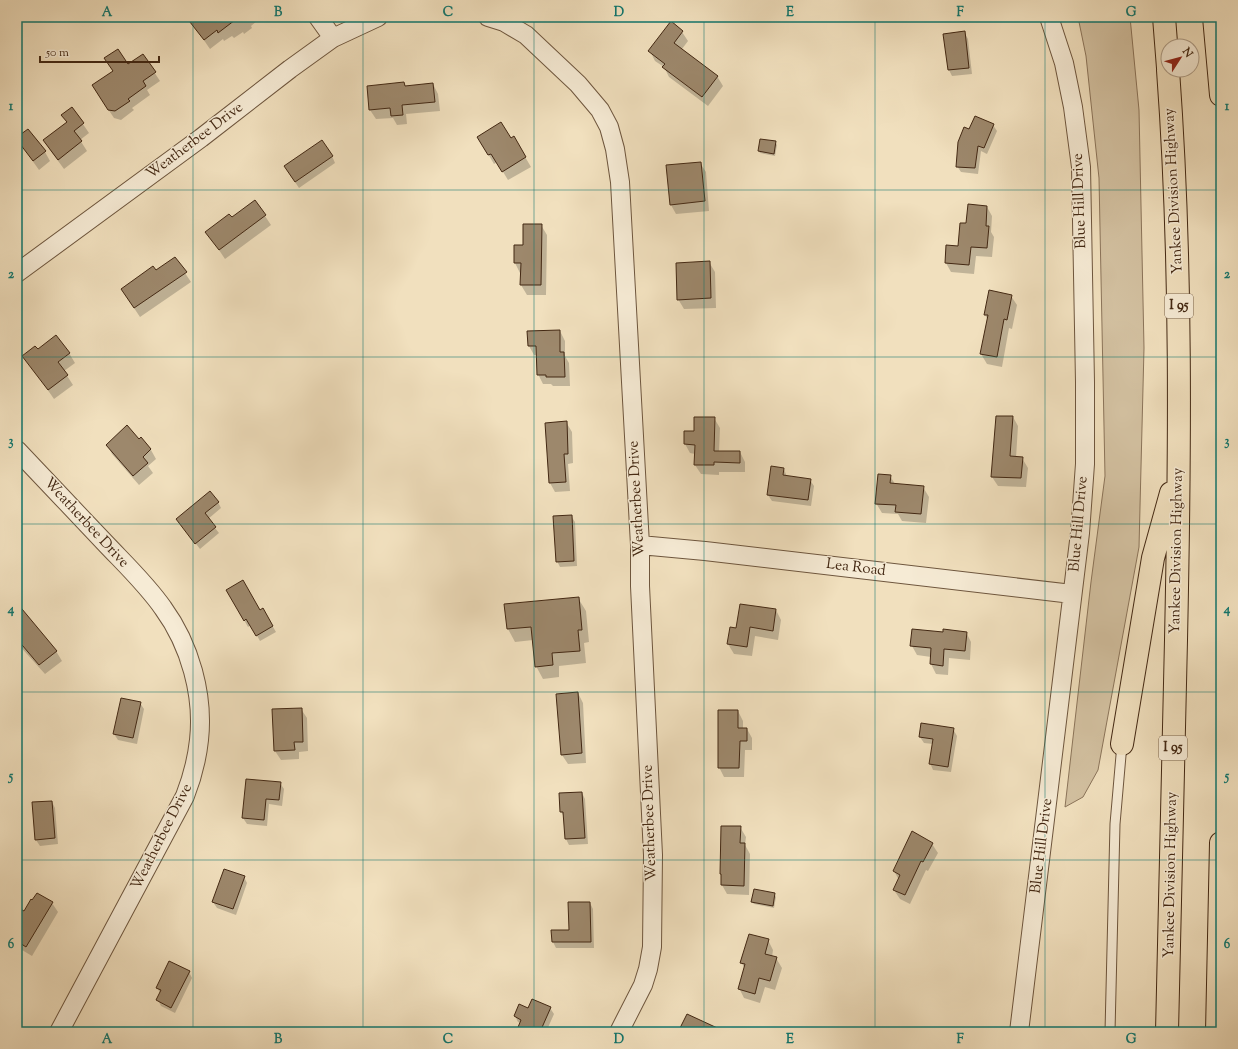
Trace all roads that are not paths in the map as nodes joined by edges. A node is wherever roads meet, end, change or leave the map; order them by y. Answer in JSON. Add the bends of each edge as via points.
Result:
{"nodes":[{"id":1,"x":318,"y":17,"type":"edge"},
{"id":2,"x":378,"y":17,"type":"edge"},
{"id":3,"x":488,"y":17,"type":"edge"},
{"id":4,"x":1049,"y":17,"type":"edge"},
{"id":5,"x":1164,"y":17,"type":"edge"},
{"id":6,"x":1214,"y":17,"type":"edge"},
{"id":7,"x":333,"y":38,"type":"junction"},
{"id":8,"x":1166,"y":38,"type":"edge"},
{"id":9,"x":1169,"y":78,"type":"edge"},
{"id":10,"x":1221,"y":95,"type":"edge"},
{"id":11,"x":17,"y":273,"type":"edge"},
{"id":12,"x":17,"y":450,"type":"edge"},
{"id":13,"x":1179,"y":463,"type":"junction"},
{"id":14,"x":640,"y":545,"type":"junction"},
{"id":15,"x":1072,"y":594,"type":"junction"},
{"id":16,"x":1122,"y":744,"type":"joint"},
{"id":17,"x":1221,"y":843,"type":"edge"},
{"id":18,"x":59,"y":1032,"type":"edge"},
{"id":19,"x":619,"y":1032,"type":"edge"},
{"id":20,"x":1019,"y":1032,"type":"edge"},
{"id":21,"x":1110,"y":1032,"type":"edge"},
{"id":22,"x":1167,"y":1032,"type":"edge"},
{"id":23,"x":1217,"y":1032,"type":"edge"}],
"edges":[{"from":1,"to":7,"type":"street"},
{"from":2,"to":7,"type":"street","name":"Weatherbee Drive"},
{"from":3,"to":14,"type":"street","name":"Weatherbee Drive","via":[[504,22],[526,35],[578,84],[600,110],[609,127],[620,182]]},
{"from":4,"to":15,"type":"street","name":"Blue Hill Drive","via":[[1064,63],[1081,167],[1085,464]]},
{"from":5,"to":8,"type":"highway","name":"Yankee Division Highway","number":"I 95"},
{"from":6,"to":10,"type":"highway"},
{"from":7,"to":11,"type":"street","name":"Weatherbee Drive"},
{"from":9,"to":13,"type":"highway","name":"Yankee Division Highway","number":"I 95","via":[[1179,300]]},
{"from":12,"to":18,"type":"street","name":"Weatherbee Drive","via":[[164,608],[191,665],[199,701],[199,741],[195,767],[186,796]]},
{"from":13,"to":16,"type":"highway","via":[[1153,558]]},
{"from":13,"to":22,"type":"highway","name":"Yankee Division Highway","number":"I 95"},
{"from":14,"to":15,"type":"street","name":"Lea Road"},
{"from":14,"to":19,"type":"street","name":"Weatherbee Drive","via":[[653,855],[652,947],[644,985]]},
{"from":15,"to":20,"type":"street","name":"Blue Hill Drive"},
{"from":16,"to":21,"type":"lane","via":[[1115,824]]},
{"from":17,"to":23,"type":"highway"}]}
